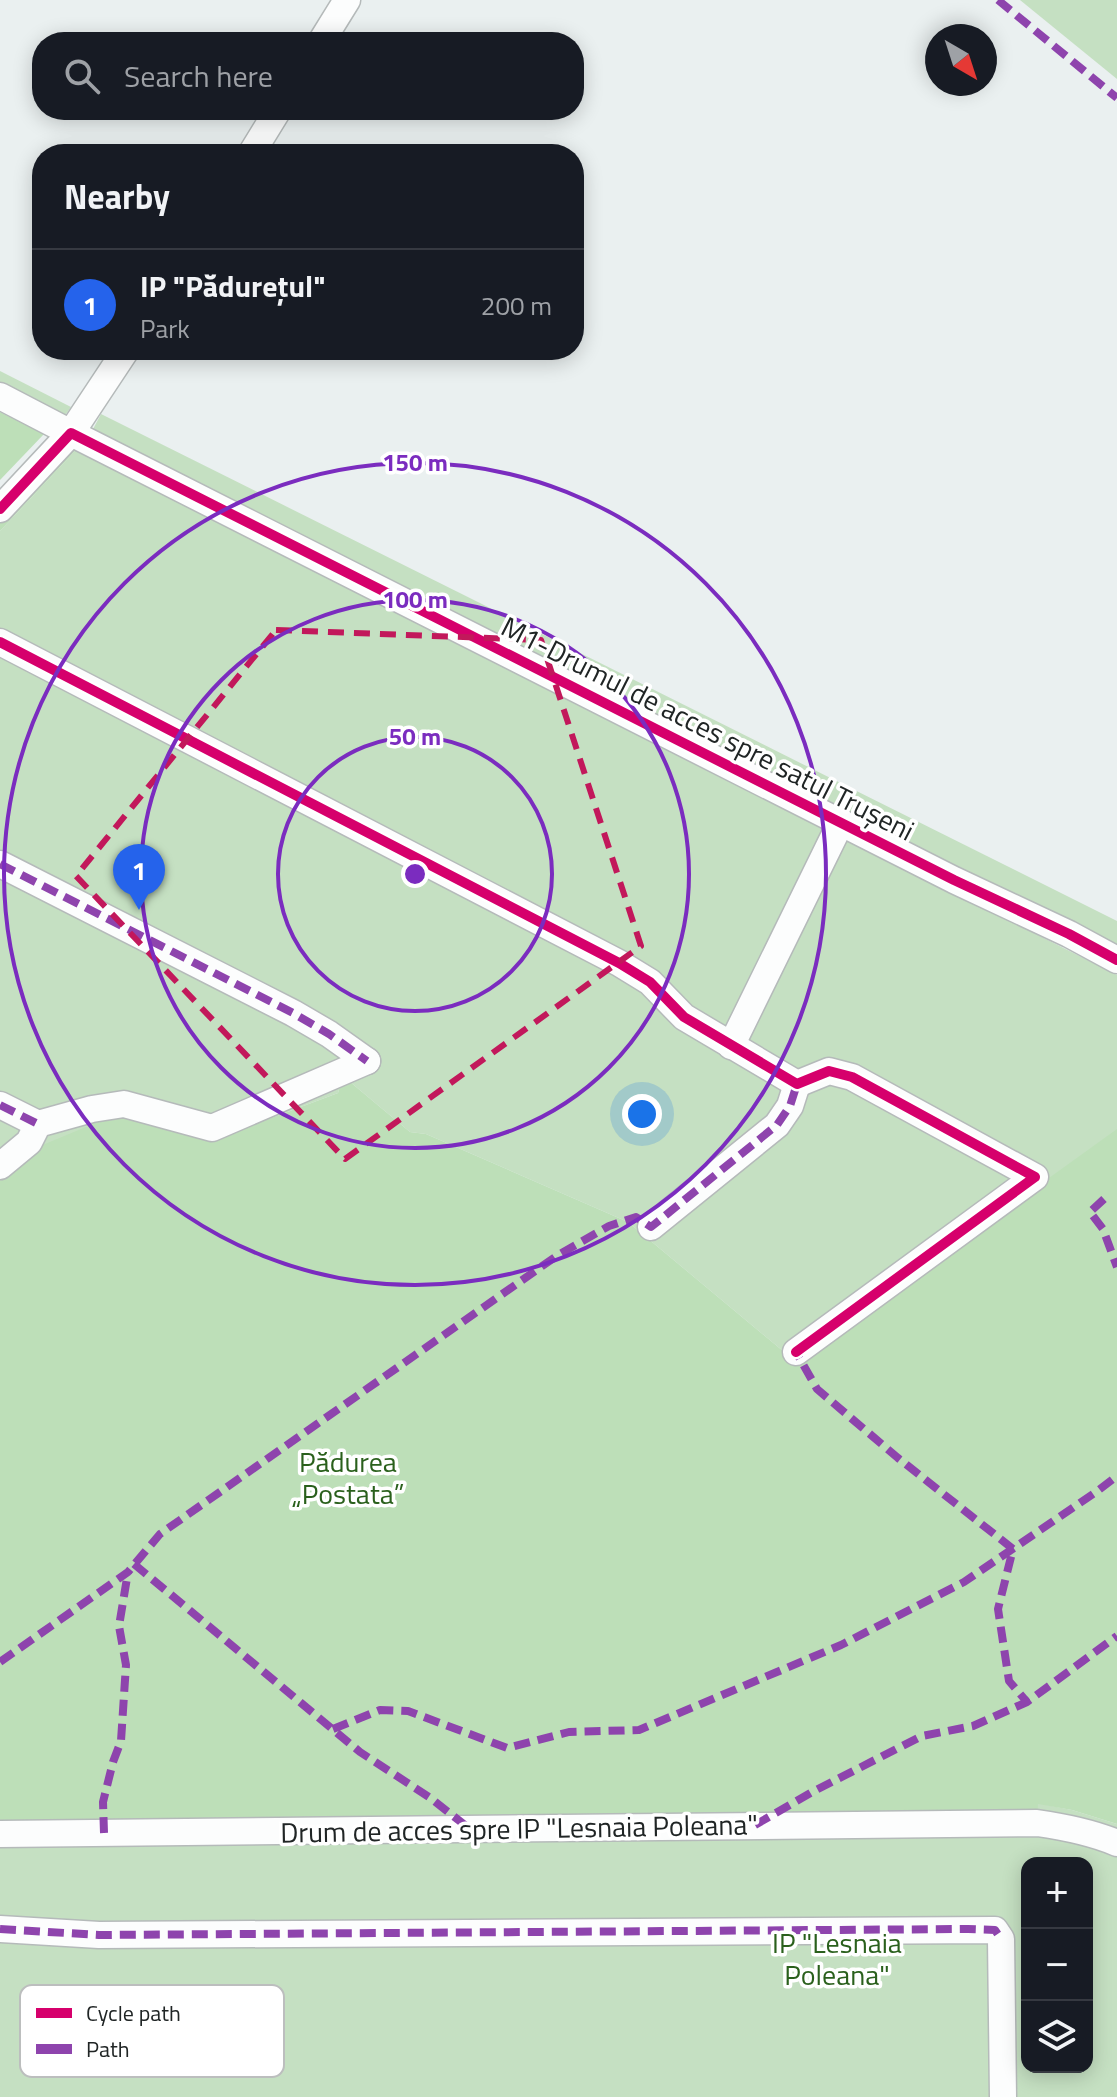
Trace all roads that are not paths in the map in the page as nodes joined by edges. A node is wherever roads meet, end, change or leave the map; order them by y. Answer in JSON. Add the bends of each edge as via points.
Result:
{"nodes":[{"id":1,"x":347,"y":0,"type":"edge"},
{"id":2,"x":327,"y":32,"type":"edge"},
{"id":3,"x":272,"y":120,"type":"edge"},
{"id":4,"x":257,"y":144,"type":"edge"},
{"id":5,"x":119,"y":360,"type":"edge"},
{"id":6,"x":0,"y":396,"type":"edge"},
{"id":7,"x":71,"y":433,"type":"junction"},
{"id":8,"x":0,"y":509,"type":"edge"},
{"id":9,"x":0,"y":642,"type":"edge"},
{"id":10,"x":841,"y":822,"type":"junction"},
{"id":11,"x":0,"y":864,"type":"edge"},
{"id":12,"x":1117,"y":960,"type":"edge"},
{"id":13,"x":731,"y":1046,"type":"junction"},
{"id":14,"x":797,"y":1084,"type":"junction"},
{"id":15,"x":0,"y":1105,"type":"edge"},
{"id":16,"x":38,"y":1124,"type":"junction"},
{"id":17,"x":0,"y":1166,"type":"edge"},
{"id":18,"x":651,"y":1227,"type":"dead end"},
{"id":19,"x":796,"y":1352,"type":"dead end"},
{"id":20,"x":0,"y":1834,"type":"edge"},
{"id":21,"x":1117,"y":1843,"type":"edge"},
{"id":22,"x":0,"y":1929,"type":"edge"},
{"id":23,"x":1003,"y":2097,"type":"edge"}],
"edges":[{"from":1,"to":2,"type":"street"},
{"from":3,"to":4,"type":"street"},
{"from":5,"to":7,"type":"street"},
{"from":6,"to":7,"type":"street","name":"M1-Drumul de acces spre satul Trușeni"},
{"from":7,"to":8,"type":"street"},
{"from":7,"to":10,"type":"street","name":"M1-Drumul de acces spre satul Trușeni"},
{"from":9,"to":13,"type":"street","via":[[619,963],[650,982],[684,1017]]},
{"from":10,"to":12,"type":"street","name":"M1-Drumul de acces spre satul Trușeni"},
{"from":10,"to":13,"type":"street"},
{"from":11,"to":16,"type":"street","via":[[293,1013],[367,1061],[212,1128],[124,1104]]},
{"from":13,"to":14,"type":"street"},
{"from":14,"to":18,"type":"street","via":[[777,1125]]},
{"from":14,"to":19,"type":"street","via":[[829,1071],[852,1077],[1035,1177]]},
{"from":15,"to":16,"type":"street"},
{"from":16,"to":17,"type":"street","via":[[29,1142]]},
{"from":20,"to":21,"type":"street","name":"Drum de acces spre IP \"Lesnaia Poleana\"","via":[[1037,1823]]},
{"from":22,"to":23,"type":"street","via":[[99,1935],[995,1930],[1001,1939]]}]}
